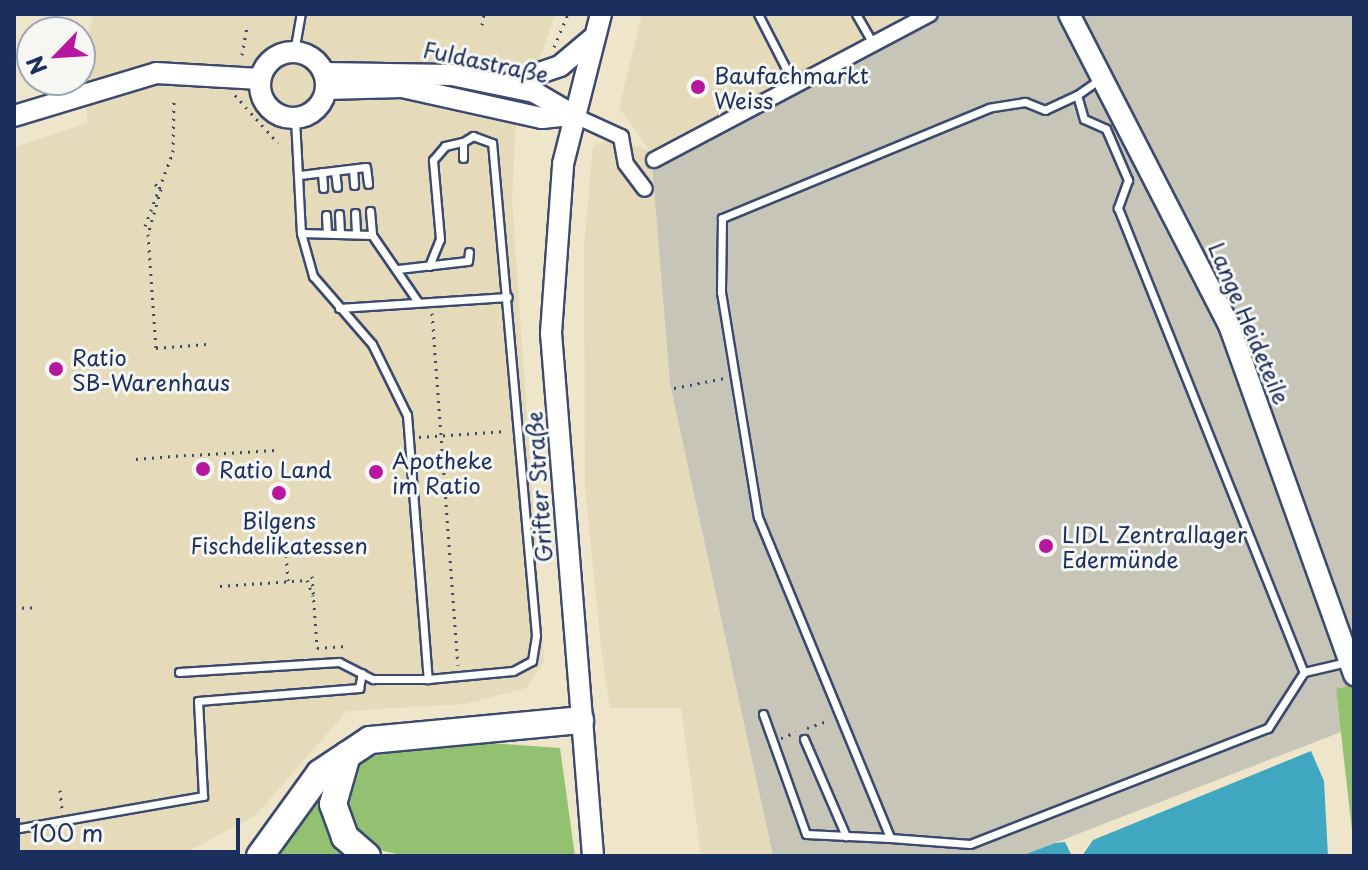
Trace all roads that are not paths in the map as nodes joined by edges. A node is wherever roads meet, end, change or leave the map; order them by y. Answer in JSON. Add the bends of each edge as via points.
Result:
{"nodes":[{"id":1,"x":301,"y":14,"type":"edge"},
{"id":2,"x":601,"y":14,"type":"edge"},
{"id":3,"x":758,"y":14,"type":"edge"},
{"id":4,"x":856,"y":14,"type":"edge"},
{"id":5,"x":930,"y":14,"type":"edge"},
{"id":6,"x":1069,"y":14,"type":"edge"},
{"id":7,"x":592,"y":39,"type":"junction"},
{"id":8,"x":873,"y":44,"type":"junction"},
{"id":9,"x":294,"y":52,"type":"junction"},
{"id":10,"x":1103,"y":77,"type":"junction"},
{"id":11,"x":260,"y":79,"type":"junction"},
{"id":12,"x":325,"y":81,"type":"junction"},
{"id":13,"x":502,"y":85,"type":"junction"},
{"id":14,"x":795,"y":86,"type":"junction"},
{"id":15,"x":1077,"y":95,"type":"junction"},
{"id":16,"x":573,"y":115,"type":"junction"},
{"id":17,"x":14,"y":116,"type":"edge"},
{"id":18,"x":295,"y":119,"type":"junction"},
{"id":19,"x":463,"y":142,"type":"junction"},
{"id":20,"x":463,"y":158,"type":"dead end"},
{"id":21,"x":654,"y":160,"type":"dead end"},
{"id":22,"x":353,"y":169,"type":"junction"},
{"id":23,"x":335,"y":171,"type":"junction"},
{"id":24,"x":322,"y":172,"type":"junction"},
{"id":25,"x":300,"y":175,"type":"junction"},
{"id":26,"x":368,"y":184,"type":"dead end"},
{"id":27,"x":354,"y":185,"type":"dead end"},
{"id":28,"x":337,"y":187,"type":"dead end"},
{"id":29,"x":323,"y":188,"type":"dead end"},
{"id":30,"x":645,"y":189,"type":"dead end"},
{"id":31,"x":370,"y":211,"type":"dead end"},
{"id":32,"x":355,"y":213,"type":"dead end"},
{"id":33,"x":339,"y":214,"type":"dead end"},
{"id":34,"x":326,"y":215,"type":"dead end"},
{"id":35,"x":301,"y":233,"type":"junction"},
{"id":36,"x":327,"y":233,"type":"junction"},
{"id":37,"x":340,"y":234,"type":"junction"},
{"id":38,"x":356,"y":234,"type":"junction"},
{"id":39,"x":372,"y":235,"type":"junction"},
{"id":40,"x":469,"y":252,"type":"dead end"},
{"id":41,"x":429,"y":266,"type":"junction"},
{"id":42,"x":398,"y":269,"type":"junction"},
{"id":43,"x":508,"y":297,"type":"junction"},
{"id":44,"x":418,"y":302,"type":"junction"},
{"id":45,"x":339,"y":308,"type":"junction"},
{"id":46,"x":1353,"y":666,"type":"edge"},
{"id":47,"x":179,"y":672,"type":"dead end"},
{"id":48,"x":1304,"y":672,"type":"junction"},
{"id":49,"x":362,"y":673,"type":"junction"},
{"id":50,"x":428,"y":679,"type":"junction"},
{"id":51,"x":763,"y":714,"type":"dead end"},
{"id":52,"x":580,"y":720,"type":"junction"},
{"id":53,"x":804,"y":739,"type":"dead end"},
{"id":54,"x":349,"y":750,"type":"junction"},
{"id":55,"x":14,"y":829,"type":"edge"},
{"id":56,"x":846,"y":836,"type":"junction"},
{"id":57,"x":890,"y":838,"type":"junction"},
{"id":58,"x":260,"y":856,"type":"edge"},
{"id":59,"x":367,"y":856,"type":"edge"},
{"id":60,"x":593,"y":856,"type":"edge"}],
"edges":[{"from":1,"to":9,"type":"lane"},
{"from":2,"to":7,"type":"street","name":"Grifter Straße"},
{"from":3,"to":14,"type":"lane"},
{"from":4,"to":8,"type":"lane"},
{"from":5,"to":8,"type":"street"},
{"from":6,"to":10,"type":"street","name":"Lange Heideteile"},
{"from":7,"to":13,"type":"street","via":[[560,66]]},
{"from":7,"to":16,"type":"street","name":"Grifter Straße"},
{"from":8,"to":14,"type":"street"},
{"from":9,"to":11,"type":"street","via":[[268,62]]},
{"from":9,"to":12,"type":"street"},
{"from":10,"to":15,"type":"lane"},
{"from":10,"to":46,"type":"street","name":"Lange Heideteile","via":[[1224,314]]},
{"from":11,"to":17,"type":"street","via":[[156,73]]},
{"from":11,"to":18,"type":"street","via":[[268,108]]},
{"from":12,"to":13,"type":"street","name":"Fuldastraße","via":[[411,69]]},
{"from":12,"to":16,"type":"street","name":"Fuldastraße","via":[[402,87],[542,118]]},
{"from":12,"to":18,"type":"street","via":[[313,113]]},
{"from":13,"to":16,"type":"street","name":"Fuldastraße","via":[[534,92]]},
{"from":14,"to":21,"type":"street"},
{"from":15,"to":48,"type":"lane","via":[[1084,119],[1106,129],[1128,180],[1118,208]]},
{"from":15,"to":57,"type":"lane","via":[[1045,110],[1025,102],[989,108],[722,218],[721,292],[758,517]]},
{"from":16,"to":30,"type":"street","via":[[621,137],[626,164]]},
{"from":16,"to":52,"type":"street","name":"Grifter Straße","via":[[560,194],[551,333]]},
{"from":18,"to":25,"type":"lane"},
{"from":19,"to":20,"type":"lane"},
{"from":19,"to":41,"type":"lane","via":[[445,146],[433,160],[440,239]]},
{"from":19,"to":43,"type":"lane","via":[[482,136],[492,143]]},
{"from":22,"to":23,"type":"lane"},
{"from":22,"to":26,"type":"lane","via":[[366,167]]},
{"from":22,"to":27,"type":"lane"},
{"from":23,"to":24,"type":"lane"},
{"from":23,"to":28,"type":"lane"},
{"from":24,"to":25,"type":"lane"},
{"from":24,"to":29,"type":"lane"},
{"from":25,"to":35,"type":"lane"},
{"from":31,"to":39,"type":"lane"},
{"from":32,"to":38,"type":"lane"},
{"from":33,"to":37,"type":"lane"},
{"from":34,"to":36,"type":"lane"},
{"from":35,"to":36,"type":"lane"},
{"from":35,"to":45,"type":"lane","via":[[313,276]]},
{"from":36,"to":37,"type":"lane"},
{"from":37,"to":38,"type":"lane"},
{"from":38,"to":39,"type":"lane"},
{"from":39,"to":42,"type":"lane"},
{"from":40,"to":41,"type":"lane","via":[[468,261]]},
{"from":41,"to":42,"type":"lane"},
{"from":42,"to":44,"type":"lane"},
{"from":43,"to":44,"type":"lane"},
{"from":43,"to":50,"type":"lane","via":[[532,661],[513,671]]},
{"from":44,"to":45,"type":"lane"},
{"from":45,"to":50,"type":"lane","via":[[395,379],[409,437]]},
{"from":46,"to":48,"type":"lane"},
{"from":47,"to":49,"type":"lane","via":[[339,662]]},
{"from":48,"to":57,"type":"lane","via":[[1268,728],[970,844]]},
{"from":49,"to":50,"type":"lane"},
{"from":49,"to":55,"type":"lane","via":[[359,688],[198,701],[203,796]]},
{"from":51,"to":56,"type":"lane","via":[[806,834]]},
{"from":52,"to":54,"type":"highway","via":[[389,735]]},
{"from":52,"to":60,"type":"street","name":"Grifter Straße"},
{"from":53,"to":56,"type":"lane"},
{"from":54,"to":58,"type":"highway","via":[[312,783]]},
{"from":54,"to":59,"type":"highway","via":[[333,804],[345,837]]},
{"from":56,"to":57,"type":"lane"}]}
